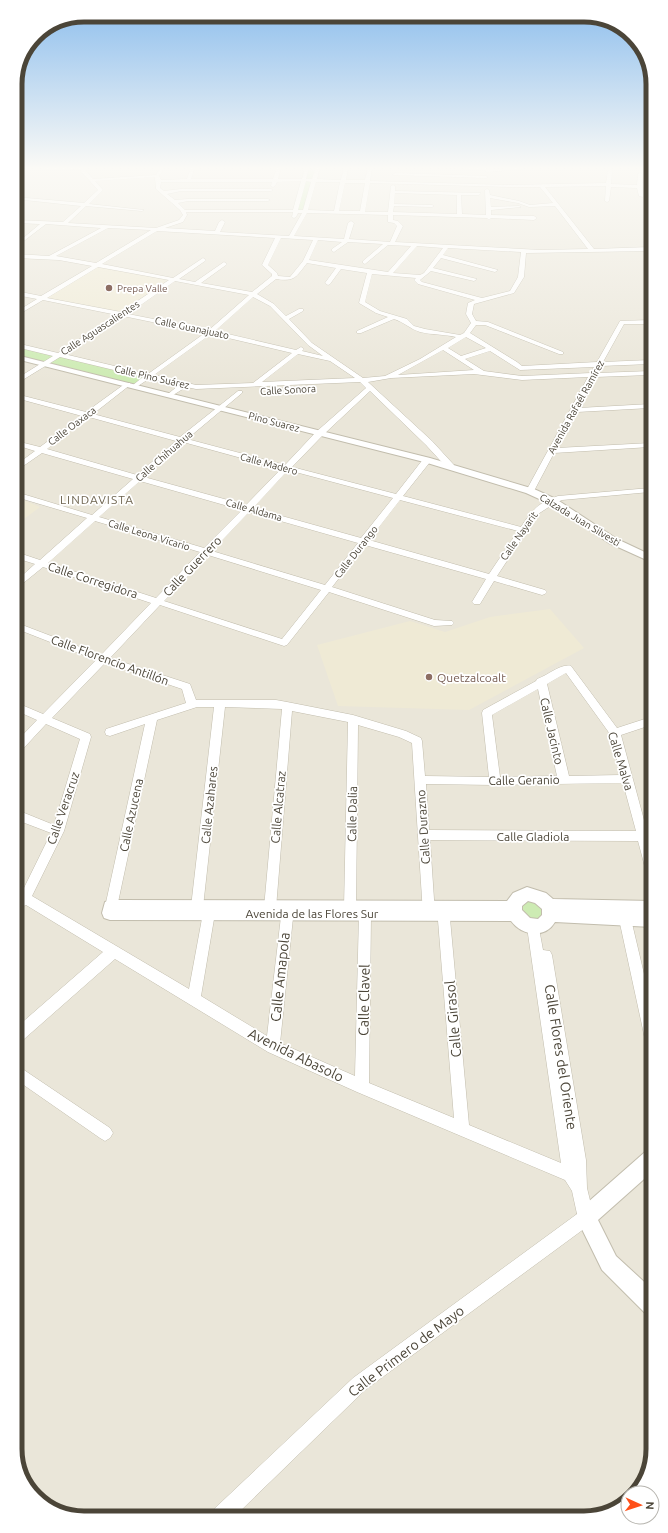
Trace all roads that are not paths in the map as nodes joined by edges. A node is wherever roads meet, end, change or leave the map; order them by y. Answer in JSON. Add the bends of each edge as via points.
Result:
{"nodes":[{"id":1,"x":85,"y":239,"type":"edge"},
{"id":2,"x":141,"y":239,"type":"edge"},
{"id":3,"x":281,"y":239,"type":"edge"},
{"id":4,"x":310,"y":239,"type":"edge"},
{"id":5,"x":316,"y":239,"type":"joint"},
{"id":6,"x":334,"y":239,"type":"edge"},
{"id":7,"x":392,"y":239,"type":"edge"},
{"id":8,"x":428,"y":239,"type":"edge"},
{"id":9,"x":583,"y":239,"type":"edge"},
{"id":10,"x":346,"y":241,"type":"junction"},
{"id":11,"x":389,"y":244,"type":"junction"},
{"id":12,"x":416,"y":244,"type":"junction"},
{"id":13,"x":426,"y":244,"type":"junction"},
{"id":14,"x":447,"y":246,"type":"junction"},
{"id":15,"x":646,"y":249,"type":"edge"},
{"id":16,"x":334,"y":250,"type":"dead end"},
{"id":17,"x":592,"y":250,"type":"junction"},
{"id":18,"x":524,"y":251,"type":"junction"},
{"id":19,"x":22,"y":256,"type":"edge"},
{"id":20,"x":441,"y":256,"type":"junction"},
{"id":21,"x":49,"y":258,"type":"junction"},
{"id":22,"x":203,"y":260,"type":"dead end"},
{"id":23,"x":306,"y":261,"type":"junction"},
{"id":24,"x":365,"y":262,"type":"dead end"},
{"id":25,"x":224,"y":264,"type":"dead end"},
{"id":26,"x":97,"y":265,"type":"junction"},
{"id":27,"x":339,"y":267,"type":"junction"},
{"id":28,"x":430,"y":269,"type":"junction"},
{"id":29,"x":495,"y":270,"type":"dead end"},
{"id":30,"x":370,"y":272,"type":"junction"},
{"id":31,"x":389,"y":274,"type":"junction"},
{"id":32,"x":275,"y":277,"type":"junction"},
{"id":33,"x":421,"y":277,"type":"junction"},
{"id":34,"x":174,"y":279,"type":"junction"},
{"id":35,"x":474,"y":279,"type":"dead end"},
{"id":36,"x":198,"y":283,"type":"junction"},
{"id":37,"x":328,"y":283,"type":"dead end"},
{"id":38,"x":22,"y":294,"type":"edge"},
{"id":39,"x":253,"y":294,"type":"junction"},
{"id":40,"x":42,"y":298,"type":"junction"},
{"id":41,"x":483,"y":300,"type":"junction"},
{"id":42,"x":22,"y":310,"type":"edge"},
{"id":43,"x":301,"y":310,"type":"dead end"},
{"id":44,"x":123,"y":314,"type":"junction"},
{"id":45,"x":393,"y":317,"type":"junction"},
{"id":46,"x":286,"y":318,"type":"junction"},
{"id":47,"x":646,"y":322,"type":"edge"},
{"id":48,"x":474,"y":323,"type":"junction"},
{"id":49,"x":210,"y":332,"type":"junction"},
{"id":50,"x":359,"y":332,"type":"dead end"},
{"id":51,"x":464,"y":336,"type":"junction"},
{"id":52,"x":310,"y":344,"type":"junction"},
{"id":53,"x":22,"y":346,"type":"edge"},
{"id":54,"x":444,"y":348,"type":"junction"},
{"id":55,"x":492,"y":348,"type":"junction"},
{"id":56,"x":296,"y":352,"type":"junction"},
{"id":57,"x":561,"y":353,"type":"dead end"},
{"id":58,"x":58,"y":355,"type":"junction"},
{"id":59,"x":22,"y":358,"type":"edge"},
{"id":60,"x":461,"y":358,"type":"junction"},
{"id":61,"x":336,"y":361,"type":"junction"},
{"id":62,"x":646,"y":362,"type":"edge"},
{"id":63,"x":45,"y":363,"type":"junction"},
{"id":64,"x":599,"y":366,"type":"junction"},
{"id":65,"x":482,"y":373,"type":"junction"},
{"id":66,"x":646,"y":373,"type":"edge"},
{"id":67,"x":148,"y":376,"type":"junction"},
{"id":68,"x":594,"y":376,"type":"junction"},
{"id":69,"x":22,"y":378,"type":"edge"},
{"id":70,"x":386,"y":378,"type":"junction"},
{"id":71,"x":185,"y":384,"type":"junction"},
{"id":72,"x":255,"y":384,"type":"junction"},
{"id":73,"x":132,"y":385,"type":"junction"},
{"id":74,"x":366,"y":385,"type":"junction"},
{"id":75,"x":240,"y":392,"type":"junction"},
{"id":76,"x":210,"y":393,"type":"dead end"},
{"id":77,"x":170,"y":395,"type":"junction"},
{"id":78,"x":22,"y":398,"type":"edge"},
{"id":79,"x":646,"y":406,"type":"edge"},
{"id":80,"x":221,"y":408,"type":"junction"},
{"id":81,"x":574,"y":410,"type":"junction"},
{"id":82,"x":87,"y":415,"type":"junction"},
{"id":83,"x":319,"y":434,"type":"junction"},
{"id":84,"x":181,"y":440,"type":"junction"},
{"id":85,"x":22,"y":445,"type":"edge"},
{"id":86,"x":646,"y":445,"type":"edge"},
{"id":87,"x":40,"y":450,"type":"junction"},
{"id":88,"x":552,"y":451,"type":"junction"},
{"id":89,"x":427,"y":460,"type":"junction"},
{"id":90,"x":22,"y":464,"type":"edge"},
{"id":91,"x":451,"y":467,"type":"junction"},
{"id":92,"x":286,"y":468,"type":"junction"},
{"id":93,"x":139,"y":477,"type":"junction"},
{"id":94,"x":646,"y":490,"type":"edge"},
{"id":95,"x":530,"y":491,"type":"junction"},
{"id":96,"x":22,"y":496,"type":"edge"},
{"id":97,"x":398,"y":498,"type":"junction"},
{"id":98,"x":552,"y":501,"type":"junction"},
{"id":99,"x":248,"y":508,"type":"junction"},
{"id":100,"x":93,"y":518,"type":"junction"},
{"id":101,"x":522,"y":530,"type":"junction"},
{"id":102,"x":364,"y":541,"type":"junction"},
{"id":103,"x":205,"y":552,"type":"junction"},
{"id":104,"x":22,"y":557,"type":"edge"},
{"id":105,"x":646,"y":557,"type":"edge"},
{"id":106,"x":42,"y":563,"type":"junction"},
{"id":107,"x":492,"y":577,"type":"junction"},
{"id":108,"x":22,"y":581,"type":"edge"},
{"id":109,"x":328,"y":587,"type":"junction"},
{"id":110,"x":542,"y":592,"type":"dead end"},
{"id":111,"x":158,"y":601,"type":"junction"},
{"id":112,"x":477,"y":602,"type":"dead end"},
{"id":113,"x":449,"y":623,"type":"dead end"},
{"id":114,"x":22,"y":628,"type":"edge"},
{"id":115,"x":284,"y":644,"type":"joint"},
{"id":116,"x":103,"y":659,"type":"junction"},
{"id":117,"x":541,"y":681,"type":"junction"},
{"id":118,"x":220,"y":703,"type":"junction"},
{"id":119,"x":192,"y":704,"type":"junction"},
{"id":120,"x":287,"y":706,"type":"junction"},
{"id":121,"x":22,"y":709,"type":"edge"},
{"id":122,"x":152,"y":717,"type":"junction"},
{"id":123,"x":46,"y":718,"type":"junction"},
{"id":124,"x":353,"y":719,"type":"junction"},
{"id":125,"x":646,"y":723,"type":"edge"},
{"id":126,"x":110,"y":732,"type":"dead end"},
{"id":127,"x":615,"y":733,"type":"junction"},
{"id":128,"x":22,"y":743,"type":"edge"},
{"id":129,"x":628,"y":779,"type":"junction"},
{"id":130,"x":420,"y":780,"type":"junction"},
{"id":131,"x":564,"y":780,"type":"junction"},
{"id":132,"x":496,"y":781,"type":"junction"},
{"id":133,"x":22,"y":817,"type":"edge"},
{"id":134,"x":58,"y":831,"type":"junction"},
{"id":135,"x":424,"y":835,"type":"junction"},
{"id":136,"x":643,"y":836,"type":"junction"},
{"id":137,"x":646,"y":848,"type":"edge"},
{"id":138,"x":22,"y":895,"type":"edge"},
{"id":139,"x":22,"y":900,"type":"edge"},
{"id":140,"x":270,"y":908,"type":"junction"},
{"id":141,"x":350,"y":908,"type":"junction"},
{"id":142,"x":646,"y":909,"type":"edge"},
{"id":143,"x":110,"y":910,"type":"joint"},
{"id":144,"x":203,"y":910,"type":"junction"},
{"id":145,"x":288,"y":910,"type":"junction"},
{"id":146,"x":436,"y":911,"type":"junction"},
{"id":147,"x":514,"y":911,"type":"junction"},
{"id":148,"x":365,"y":914,"type":"junction"},
{"id":149,"x":543,"y":919,"type":"junction"},
{"id":150,"x":625,"y":919,"type":"junction"},
{"id":151,"x":646,"y":920,"type":"edge"},
{"id":152,"x":114,"y":951,"type":"junction"},
{"id":153,"x":194,"y":1000,"type":"junction"},
{"id":154,"x":646,"y":1012,"type":"edge"},
{"id":155,"x":22,"y":1032,"type":"edge"},
{"id":156,"x":273,"y":1047,"type":"junction"},
{"id":157,"x":556,"y":1049,"type":"junction"},
{"id":158,"x":22,"y":1077,"type":"edge"},
{"id":159,"x":362,"y":1087,"type":"junction"},
{"id":160,"x":462,"y":1129,"type":"junction"},
{"id":161,"x":105,"y":1133,"type":"dead end"},
{"id":162,"x":646,"y":1164,"type":"edge"},
{"id":163,"x":570,"y":1175,"type":"junction"},
{"id":164,"x":579,"y":1188,"type":"junction"},
{"id":165,"x":586,"y":1217,"type":"junction"},
{"id":166,"x":646,"y":1298,"type":"edge"},
{"id":167,"x":226,"y":1511,"type":"edge"}],
"edges":[{"from":1,"to":21,"type":"street"},
{"from":2,"to":26,"type":"street"},
{"from":3,"to":32,"type":"street","via":[[265,264]]},
{"from":4,"to":5,"type":"street"},
{"from":5,"to":23,"type":"street"},
{"from":6,"to":10,"type":"street"},
{"from":7,"to":11,"type":"street"},
{"from":8,"to":13,"type":"street","via":[[425,240]]},
{"from":9,"to":17,"type":"street"},
{"from":10,"to":11,"type":"street"},
{"from":10,"to":16,"type":"street"},
{"from":11,"to":12,"type":"street"},
{"from":11,"to":24,"type":"street"},
{"from":12,"to":13,"type":"street"},
{"from":12,"to":31,"type":"street"},
{"from":13,"to":14,"type":"street"},
{"from":14,"to":18,"type":"street"},
{"from":14,"to":20,"type":"street"},
{"from":15,"to":17,"type":"street"},
{"from":17,"to":18,"type":"street"},
{"from":18,"to":41,"type":"street","via":[[521,277],[512,292]]},
{"from":19,"to":21,"type":"street"},
{"from":20,"to":28,"type":"street"},
{"from":20,"to":29,"type":"street"},
{"from":21,"to":26,"type":"street"},
{"from":22,"to":34,"type":"street","name":"Calle Aguascalientes"},
{"from":23,"to":27,"type":"street"},
{"from":23,"to":32,"type":"street","via":[[292,278]]},
{"from":25,"to":36,"type":"street"},
{"from":26,"to":34,"type":"street"},
{"from":26,"to":40,"type":"street"},
{"from":27,"to":30,"type":"street"},
{"from":27,"to":37,"type":"street"},
{"from":28,"to":33,"type":"street"},
{"from":28,"to":35,"type":"street"},
{"from":30,"to":31,"type":"street"},
{"from":30,"to":45,"type":"street","via":[[362,303]]},
{"from":31,"to":33,"type":"street"},
{"from":32,"to":39,"type":"street","name":"Calle Oaxaca"},
{"from":33,"to":41,"type":"street","via":[[418,280],[420,283]]},
{"from":34,"to":36,"type":"street"},
{"from":34,"to":44,"type":"street","name":"Calle Aguascalientes"},
{"from":36,"to":39,"type":"street"},
{"from":38,"to":40,"type":"street","name":"Calle Guanajuato"},
{"from":39,"to":46,"type":"street","via":[[272,304]]},
{"from":39,"to":49,"type":"street","name":"Calle Oaxaca"},
{"from":40,"to":42,"type":"street"},
{"from":40,"to":44,"type":"street","name":"Calle Guanajuato"},
{"from":41,"to":48,"type":"street","via":[[471,303],[469,314]]},
{"from":43,"to":46,"type":"street"},
{"from":44,"to":49,"type":"street","name":"Calle Guanajuato"},
{"from":44,"to":58,"type":"street","name":"Calle Aguascalientes"},
{"from":45,"to":50,"type":"street"},
{"from":45,"to":51,"type":"street","via":[[405,320],[412,327],[424,331]]},
{"from":46,"to":52,"type":"street"},
{"from":47,"to":64,"type":"street","name":"Avenida Rafaél Ramírez","via":[[622,322]]},
{"from":48,"to":51,"type":"street"},
{"from":48,"to":57,"type":"street","via":[[486,323]]},
{"from":49,"to":56,"type":"street","name":"Calle Guanajuato"},
{"from":49,"to":67,"type":"street","name":"Calle Oaxaca"},
{"from":51,"to":54,"type":"street"},
{"from":51,"to":55,"type":"street"},
{"from":52,"to":56,"type":"street"},
{"from":52,"to":61,"type":"street"},
{"from":53,"to":58,"type":"street","name":"Calle Pino Suárez"},
{"from":54,"to":60,"type":"street"},
{"from":54,"to":70,"type":"street"},
{"from":55,"to":60,"type":"street"},
{"from":55,"to":64,"type":"street","via":[[520,368]]},
{"from":56,"to":61,"type":"street","name":"Calle Guanajuato"},
{"from":56,"to":72,"type":"street"},
{"from":58,"to":63,"type":"street","name":"Calle Aguascalientes"},
{"from":58,"to":67,"type":"street","name":"Calle Pino Suárez"},
{"from":59,"to":63,"type":"street","name":"Pino Suarez"},
{"from":60,"to":65,"type":"street"},
{"from":61,"to":74,"type":"street","name":"Calle Guanajuato"},
{"from":62,"to":64,"type":"street"},
{"from":63,"to":69,"type":"street","name":"Calle Aguascalientes"},
{"from":63,"to":73,"type":"street","name":"Pino Suarez"},
{"from":64,"to":68,"type":"street","name":"Avenida Rafaél Ramírez"},
{"from":65,"to":68,"type":"street","via":[[522,378]]},
{"from":65,"to":70,"type":"street"},
{"from":66,"to":68,"type":"street"},
{"from":67,"to":71,"type":"street","name":"Calle Pino Suárez"},
{"from":67,"to":73,"type":"street","name":"Calle Oaxaca"},
{"from":68,"to":81,"type":"street","name":"Avenida Rafaél Ramírez"},
{"from":70,"to":74,"type":"street"},
{"from":71,"to":72,"type":"street","name":"Calle Pino Suárez","via":[[196,387]]},
{"from":71,"to":77,"type":"street"},
{"from":72,"to":74,"type":"street","name":"Calle Pino Suárez"},
{"from":73,"to":77,"type":"street","name":"Pino Suarez"},
{"from":73,"to":82,"type":"street","name":"Calle Oaxaca"},
{"from":74,"to":75,"type":"street","name":"Calle Sonora"},
{"from":74,"to":83,"type":"street","name":"Calle Guerrero"},
{"from":74,"to":91,"type":"street"},
{"from":75,"to":76,"type":"street","name":"Calle Sonora"},
{"from":75,"to":80,"type":"street","name":"Calle Chihuahua"},
{"from":77,"to":80,"type":"street","name":"Pino Suarez"},
{"from":78,"to":82,"type":"street","name":"Calle Madero"},
{"from":79,"to":81,"type":"street"},
{"from":80,"to":83,"type":"street","name":"Pino Suarez"},
{"from":80,"to":84,"type":"street","name":"Calle Chihuahua"},
{"from":81,"to":88,"type":"street","name":"Avenida Rafaél Ramírez"},
{"from":82,"to":84,"type":"street","name":"Calle Madero"},
{"from":82,"to":87,"type":"street","name":"Calle Oaxaca"},
{"from":83,"to":89,"type":"street","name":"Pino Suarez"},
{"from":83,"to":92,"type":"street","name":"Calle Guerrero"},
{"from":84,"to":92,"type":"street","name":"Calle Madero"},
{"from":84,"to":93,"type":"street","name":"Calle Chihuahua"},
{"from":85,"to":87,"type":"street","name":"Calle Aldama"},
{"from":86,"to":88,"type":"street"},
{"from":87,"to":90,"type":"street","name":"Calle Oaxaca"},
{"from":87,"to":93,"type":"street","name":"Calle Aldama"},
{"from":88,"to":95,"type":"street","name":"Avenida Rafaél Ramírez"},
{"from":89,"to":91,"type":"street","name":"Pino Suarez"},
{"from":89,"to":97,"type":"street","name":"Calle Durango"},
{"from":91,"to":95,"type":"street","name":"Pino Suarez"},
{"from":92,"to":97,"type":"street","name":"Calle Madero"},
{"from":92,"to":99,"type":"street","name":"Calle Guerrero"},
{"from":93,"to":99,"type":"street","name":"Calle Aldama"},
{"from":93,"to":100,"type":"street","name":"Calle Chihuahua"},
{"from":94,"to":98,"type":"street"},
{"from":95,"to":98,"type":"street","name":"Calzada Juan Silvesti"},
{"from":96,"to":100,"type":"street","name":"Calle Leona Vicario"},
{"from":97,"to":101,"type":"street","name":"Calle Madero"},
{"from":97,"to":102,"type":"street","name":"Calle Durango"},
{"from":98,"to":101,"type":"street","name":"Calle Nayarit","via":[[535,512]]},
{"from":98,"to":105,"type":"street","name":"Calzada Juan Silvesti","via":[[613,542]]},
{"from":99,"to":102,"type":"street","name":"Calle Aldama"},
{"from":99,"to":103,"type":"street","name":"Calle Guerrero"},
{"from":100,"to":103,"type":"street","name":"Calle Leona Vicario"},
{"from":100,"to":106,"type":"street","name":"Calle Chihuahua"},
{"from":101,"to":107,"type":"street","name":"Calle Nayarit"},
{"from":102,"to":107,"type":"street","name":"Calle Aldama"},
{"from":102,"to":109,"type":"street","name":"Calle Durango"},
{"from":103,"to":109,"type":"street","name":"Calle Leona Vicario"},
{"from":103,"to":111,"type":"street","name":"Calle Guerrero"},
{"from":104,"to":106,"type":"street","name":"Calle Corregidora"},
{"from":106,"to":108,"type":"street","name":"Calle Chihuahua"},
{"from":106,"to":111,"type":"street","name":"Calle Corregidora"},
{"from":107,"to":110,"type":"street","name":"Calle Aldama"},
{"from":107,"to":112,"type":"street","name":"Calle Nayarit"},
{"from":109,"to":113,"type":"street","name":"Calle Leona Vicario","via":[[434,622]]},
{"from":109,"to":115,"type":"street","name":"Calle Durango"},
{"from":111,"to":115,"type":"street","name":"Calle Corregidora"},
{"from":111,"to":116,"type":"street","name":"Calle Guerrero"},
{"from":114,"to":116,"type":"street","name":"Calle Florencio Antillón"},
{"from":116,"to":119,"type":"street","name":"Calle Florencio Antillón","via":[[186,687]]},
{"from":116,"to":123,"type":"street","name":"Calle Guerrero"},
{"from":117,"to":127,"type":"street","name":"Calle Malva","via":[[567,668]]},
{"from":117,"to":131,"type":"street","name":"Calle Jacinto"},
{"from":117,"to":132,"type":"street","via":[[487,713]]},
{"from":118,"to":119,"type":"street"},
{"from":118,"to":120,"type":"street"},
{"from":118,"to":144,"type":"street","name":"Calle Azahares"},
{"from":119,"to":122,"type":"street"},
{"from":120,"to":124,"type":"street"},
{"from":120,"to":140,"type":"street","name":"Calle Alcatraz"},
{"from":121,"to":123,"type":"street"},
{"from":122,"to":126,"type":"street"},
{"from":122,"to":143,"type":"street","name":"Calle Azucena"},
{"from":123,"to":128,"type":"street","name":"Calle Guerrero"},
{"from":123,"to":134,"type":"street","name":"Calle Veracruz","via":[[86,737]]},
{"from":124,"to":130,"type":"street","name":"Calle Durazno","via":[[417,741]]},
{"from":124,"to":141,"type":"street","name":"Calle Dalia"},
{"from":125,"to":127,"type":"street"},
{"from":127,"to":129,"type":"street","name":"Calle Malva"},
{"from":129,"to":131,"type":"street","name":"Calle Geranio"},
{"from":129,"to":136,"type":"street","name":"Calle Malva"},
{"from":130,"to":132,"type":"street","name":"Calle Geranio"},
{"from":130,"to":135,"type":"street","name":"Calle Durazno"},
{"from":131,"to":132,"type":"street","name":"Calle Geranio"},
{"from":133,"to":134,"type":"street"},
{"from":134,"to":138,"type":"street","name":"Calle Veracruz"},
{"from":135,"to":136,"type":"street","name":"Calle Gladiola"},
{"from":135,"to":146,"type":"street","name":"Calle Durazno"},
{"from":136,"to":137,"type":"street","name":"Calle Malva"},
{"from":139,"to":152,"type":"street","name":"Avenida Abasolo"},
{"from":140,"to":144,"type":"street","name":"Avenida de las Flores Sur"},
{"from":140,"to":145,"type":"street","name":"Avenida de las Flores Sur"},
{"from":141,"to":145,"type":"street","name":"Avenida de las Flores Sur"},
{"from":141,"to":146,"type":"street","name":"Avenida de las Flores Sur"},
{"from":142,"to":149,"type":"street"},
{"from":143,"to":144,"type":"street","name":"Avenida de las Flores Sur"},
{"from":144,"to":145,"type":"street","name":"Avenida de las Flores Sur"},
{"from":144,"to":153,"type":"street","name":"Calle Azahares"},
{"from":145,"to":148,"type":"street","name":"Avenida de las Flores Sur"},
{"from":145,"to":156,"type":"street","name":"Calle Amapola"},
{"from":146,"to":147,"type":"street","name":"Avenida de las Flores Sur"},
{"from":146,"to":148,"type":"street","name":"Avenida de las Flores Sur"},
{"from":146,"to":160,"type":"street","name":"Calle Girasol"},
{"from":147,"to":149,"type":"street","via":[[522,922]]},
{"from":147,"to":149,"type":"street","via":[[518,899],[528,894],[540,896]]},
{"from":148,"to":159,"type":"street","name":"Calle Clavel"},
{"from":149,"to":150,"type":"street"},
{"from":149,"to":157,"type":"street","name":"Calle Flores del Oriente"},
{"from":150,"to":151,"type":"street"},
{"from":150,"to":154,"type":"street"},
{"from":152,"to":153,"type":"street","name":"Avenida Abasolo"},
{"from":152,"to":155,"type":"street"},
{"from":153,"to":156,"type":"street","name":"Avenida Abasolo"},
{"from":156,"to":159,"type":"street","name":"Avenida Abasolo"},
{"from":157,"to":163,"type":"street","name":"Calle Flores del Oriente"},
{"from":157,"to":164,"type":"street","name":"Calle Flores del Oriente","via":[[578,1160]]},
{"from":158,"to":161,"type":"street"},
{"from":159,"to":160,"type":"street","name":"Avenida Abasolo"},
{"from":160,"to":163,"type":"street","name":"Avenida Abasolo"},
{"from":162,"to":165,"type":"street"},
{"from":163,"to":164,"type":"street"},
{"from":164,"to":165,"type":"street"},
{"from":165,"to":166,"type":"street","via":[[609,1263]]},
{"from":165,"to":167,"type":"street","name":"Calle Primero de Mayo","via":[[359,1384]]}]}
